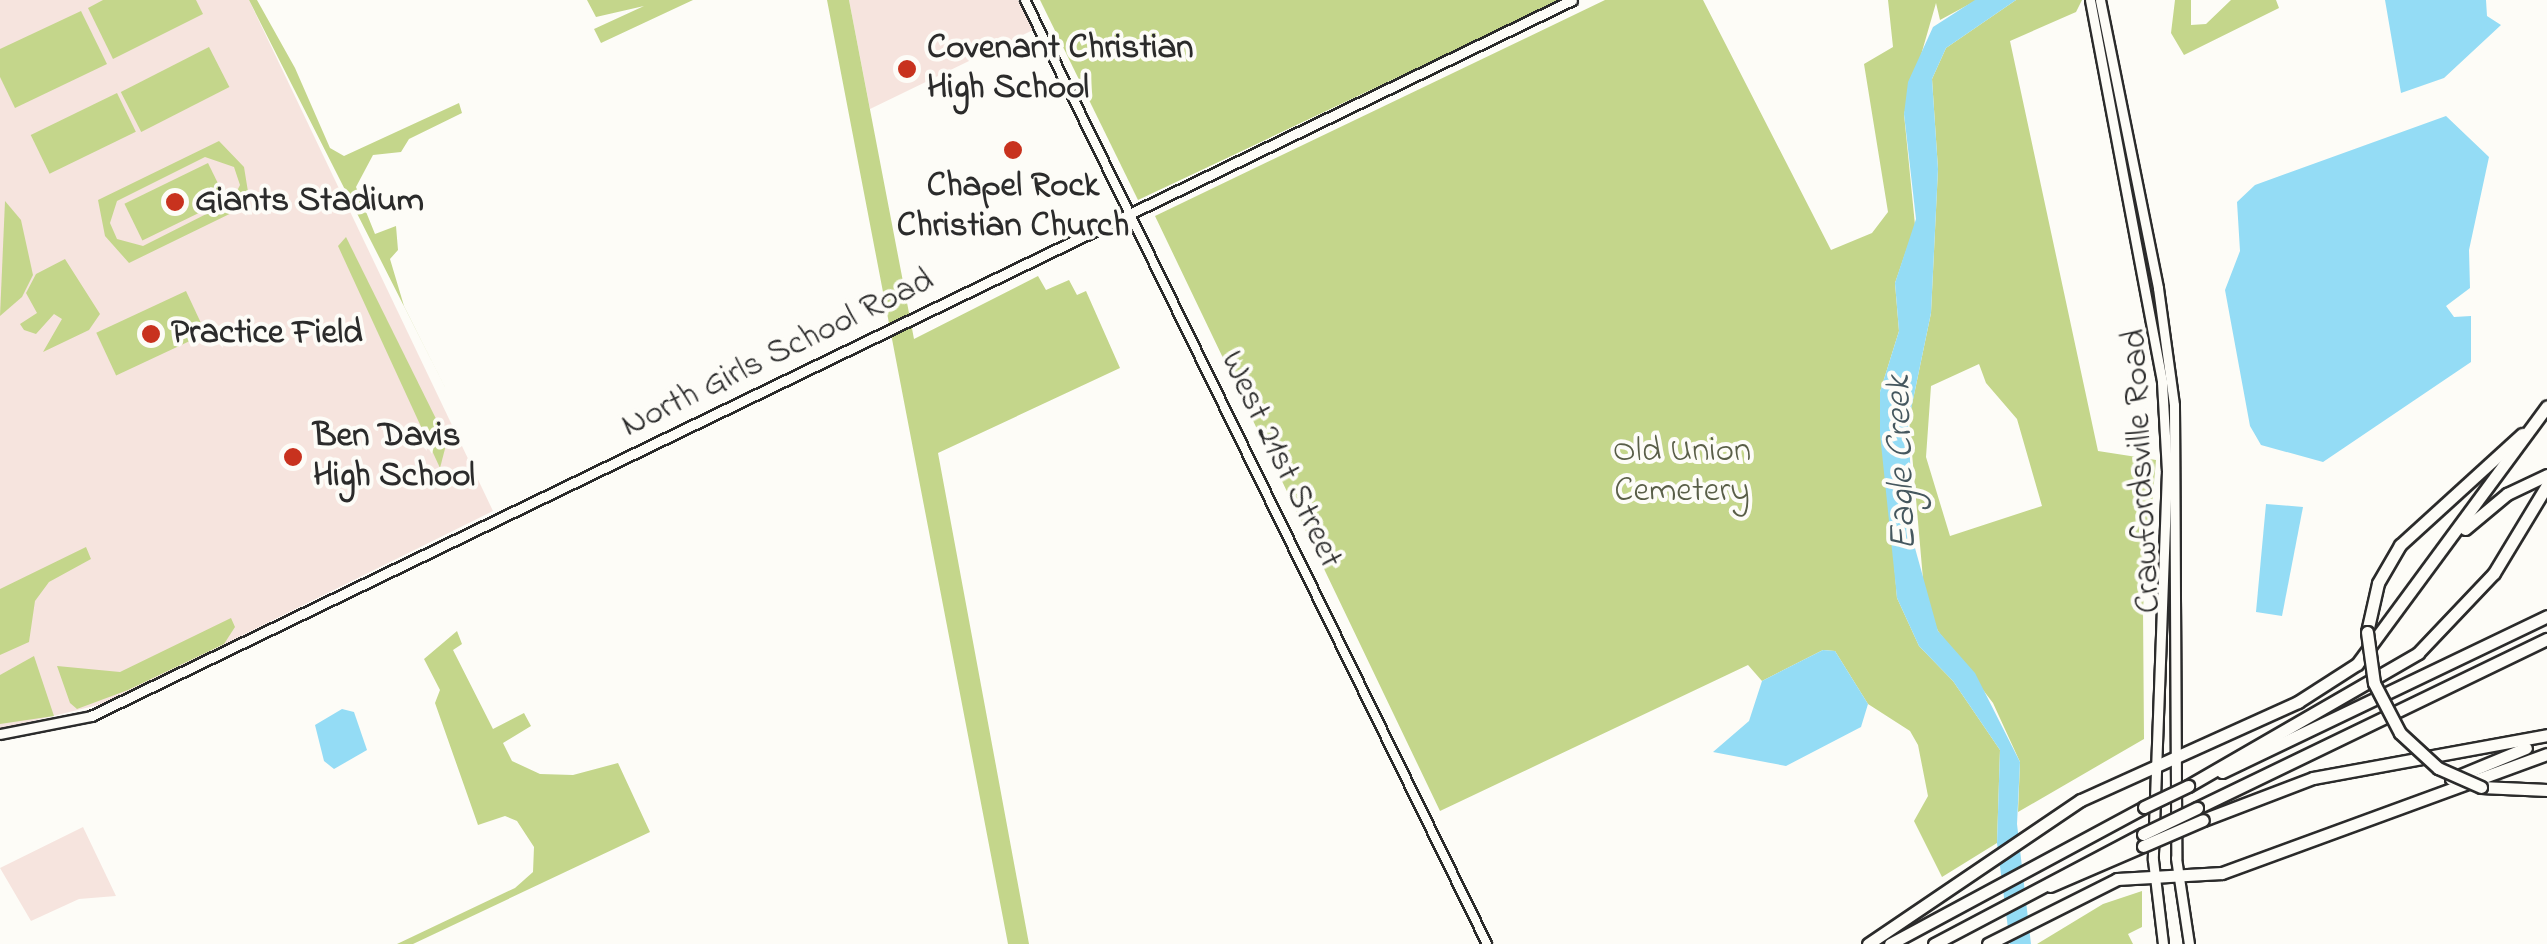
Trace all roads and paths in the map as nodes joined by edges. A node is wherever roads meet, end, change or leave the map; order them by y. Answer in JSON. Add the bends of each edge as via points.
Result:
{"nodes":[{"id":1,"x":1025,"y":0,"type":"edge"},
{"id":2,"x":1572,"y":0,"type":"edge"},
{"id":3,"x":2090,"y":0,"type":"edge"},
{"id":4,"x":2100,"y":0,"type":"edge"},
{"id":5,"x":1130,"y":216,"type":"junction"},
{"id":6,"x":2547,"y":405,"type":"edge"},
{"id":7,"x":2547,"y":475,"type":"edge"},
{"id":8,"x":2547,"y":485,"type":"edge"},
{"id":9,"x":2439,"y":558,"type":"junction"},
{"id":10,"x":2547,"y":616,"type":"edge"},
{"id":11,"x":2547,"y":639,"type":"edge"},
{"id":12,"x":0,"y":734,"type":"edge"},
{"id":13,"x":2547,"y":735,"type":"edge"},
{"id":14,"x":2547,"y":754,"type":"edge"},
{"id":15,"x":2178,"y":756,"type":"junction"},
{"id":16,"x":2155,"y":765,"type":"junction"},
{"id":17,"x":2188,"y":786,"type":"junction"},
{"id":18,"x":2547,"y":790,"type":"edge"},
{"id":19,"x":2200,"y":814,"type":"junction"},
{"id":20,"x":2341,"y":826,"type":"junction"},
{"id":21,"x":2177,"y":875,"type":"junction"},
{"id":22,"x":2154,"y":876,"type":"junction"},
{"id":23,"x":1487,"y":944,"type":"edge"},
{"id":24,"x":1868,"y":944,"type":"edge"},
{"id":25,"x":1890,"y":944,"type":"edge"},
{"id":26,"x":1934,"y":944,"type":"edge"},
{"id":27,"x":1988,"y":944,"type":"edge"},
{"id":28,"x":2163,"y":944,"type":"edge"},
{"id":29,"x":2189,"y":944,"type":"edge"}],
"edges":[{"from":1,"to":5,"type":"street","name":"West 21st Street"},
{"from":2,"to":5,"type":"main road","name":"North Girls School Road"},
{"from":3,"to":16,"type":"main road","name":"Crawfordsville Road","via":[[2162,382],[2167,472]]},
{"from":4,"to":15,"type":"main road","name":"Crawfordsville Road","via":[[2171,375]]},
{"from":5,"to":12,"type":"main road","name":"North Girls School Road","via":[[91,716]]},
{"from":5,"to":23,"type":"street","name":"West 21st Street"},
{"from":6,"to":9,"type":"highway"},
{"from":6,"to":18,"type":"highway","bridge":true,"via":[[2400,545],[2378,582],[2368,632],[2374,683],[2400,733],[2444,772],[2481,787]]},
{"from":7,"to":9,"type":"highway","via":[[2493,504]]},
{"from":8,"to":17,"type":"highway","via":[[2484,587],[2418,653]]},
{"from":9,"to":15,"type":"highway","via":[[2372,650],[2341,677]]},
{"from":10,"to":17,"type":"highway"},
{"from":11,"to":19,"type":"highway"},
{"from":13,"to":19,"type":"highway","via":[[2313,778]]},
{"from":13,"to":20,"type":"highway"},
{"from":14,"to":20,"type":"highway"},
{"from":15,"to":16,"type":"highway"},
{"from":15,"to":21,"type":"main road","name":"Crawfordsville Road"},
{"from":16,"to":22,"type":"main road","name":"Crawfordsville Road"},
{"from":16,"to":24,"type":"highway","via":[[2040,826]]},
{"from":17,"to":25,"type":"highway","bridge":true},
{"from":19,"to":26,"type":"highway","bridge":true},
{"from":20,"to":21,"type":"highway","via":[[2233,870]]},
{"from":21,"to":22,"type":"highway"},
{"from":21,"to":29,"type":"main road","name":"Crawfordsville Road"},
{"from":22,"to":27,"type":"highway","via":[[2116,879]]},
{"from":22,"to":28,"type":"main road","name":"Crawfordsville Road"}]}
